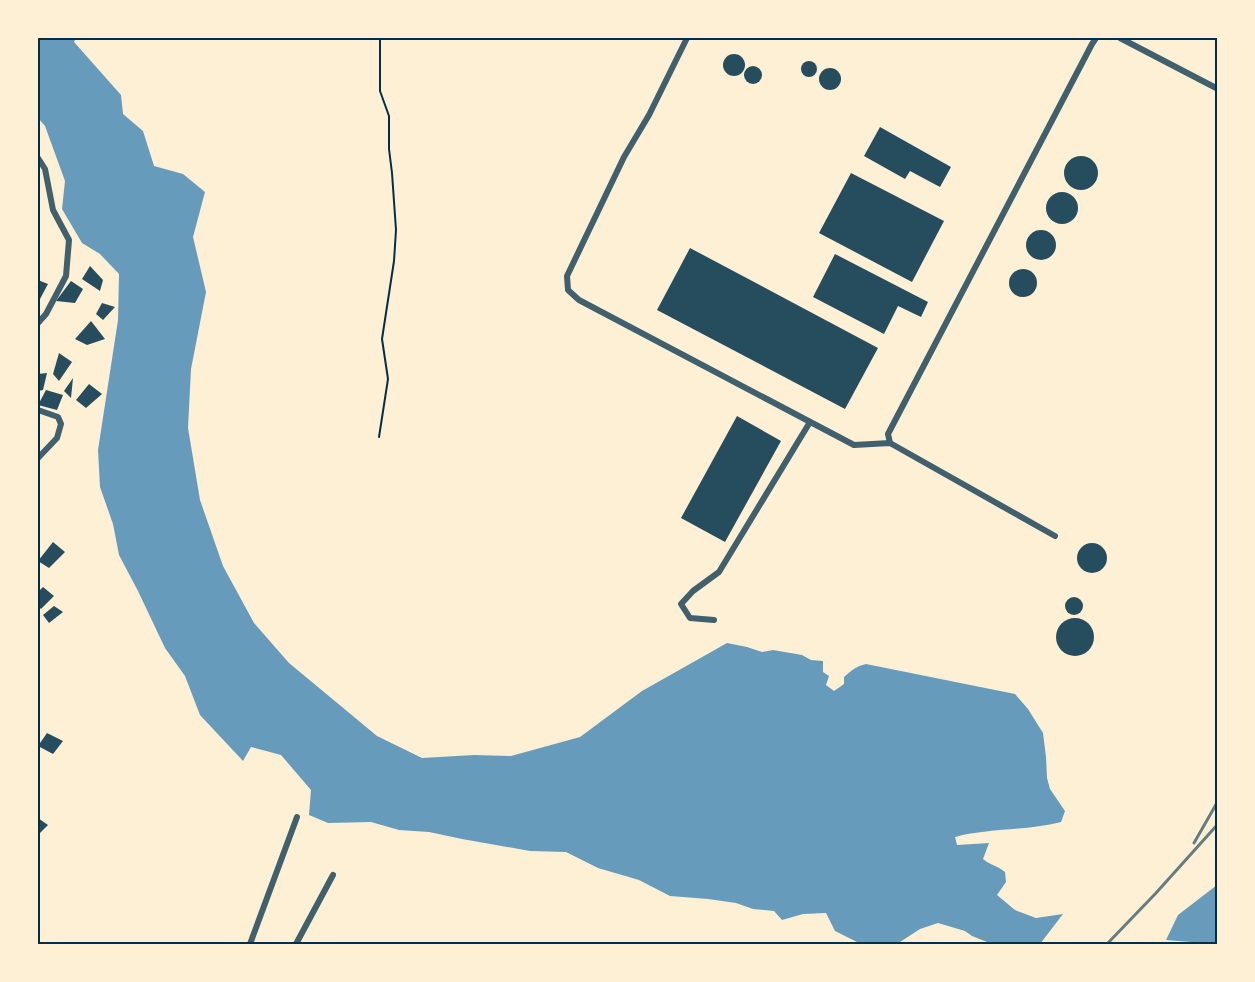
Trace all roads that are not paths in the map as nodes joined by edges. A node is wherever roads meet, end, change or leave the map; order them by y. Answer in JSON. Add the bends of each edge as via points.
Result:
{"nodes":[{"id":1,"x":687,"y":38,"type":"edge"},
{"id":2,"x":1096,"y":38,"type":"edge"},
{"id":3,"x":1120,"y":38,"type":"edge"},
{"id":4,"x":1218,"y":89,"type":"edge"},
{"id":5,"x":38,"y":158,"type":"edge"},
{"id":6,"x":38,"y":323,"type":"edge"},
{"id":7,"x":38,"y":410,"type":"edge"},
{"id":8,"x":810,"y":422,"type":"junction"},
{"id":9,"x":890,"y":443,"type":"junction"},
{"id":10,"x":38,"y":458,"type":"edge"},
{"id":11,"x":1055,"y":536,"type":"dead end"},
{"id":12,"x":714,"y":620,"type":"dead end"},
{"id":13,"x":297,"y":817,"type":"dead end"},
{"id":14,"x":333,"y":875,"type":"dead end"},
{"id":15,"x":250,"y":945,"type":"edge"},
{"id":16,"x":296,"y":945,"type":"edge"}],
"edges":[{"from":1,"to":8,"type":"street","via":[[567,276],[568,290],[579,300]]},
{"from":2,"to":9,"type":"street","via":[[888,434]]},
{"from":3,"to":4,"type":"street"},
{"from":5,"to":6,"type":"street","via":[[45,169],[53,210],[69,240],[66,276]]},
{"from":7,"to":10,"type":"street","via":[[58,417],[61,424],[57,438]]},
{"from":8,"to":9,"type":"street","via":[[854,445]]},
{"from":8,"to":12,"type":"street","via":[[719,572],[681,604],[690,618]]},
{"from":9,"to":11,"type":"street"},
{"from":13,"to":15,"type":"street"},
{"from":14,"to":16,"type":"street"}]}
